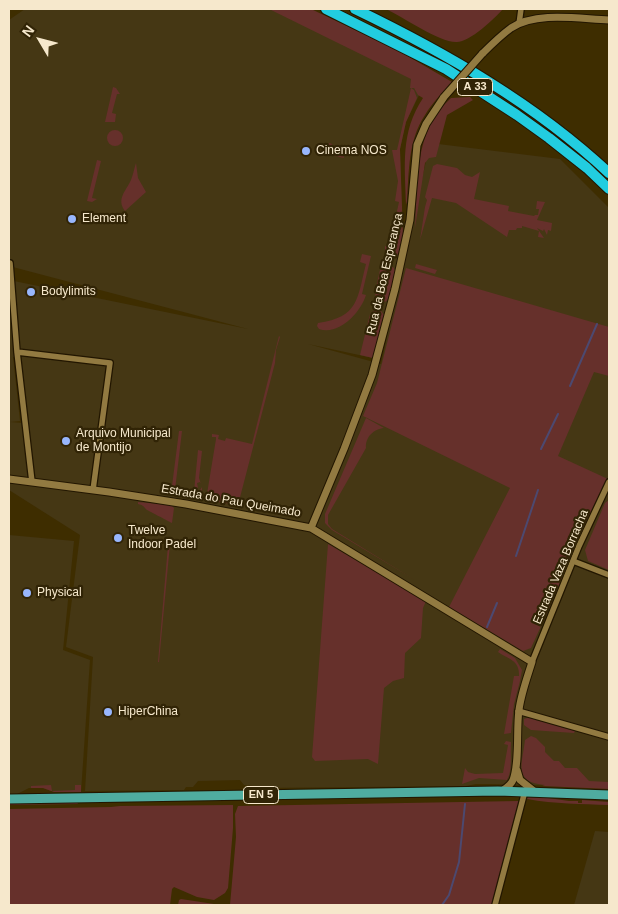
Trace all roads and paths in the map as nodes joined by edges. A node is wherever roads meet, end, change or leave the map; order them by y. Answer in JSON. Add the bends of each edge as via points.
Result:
{"nodes":[{"id":1,"x":326,"y":9,"type":"edge"},
{"id":2,"x":355,"y":9,"type":"edge"},
{"id":3,"x":521,"y":9,"type":"edge"},
{"id":4,"x":609,"y":20,"type":"edge"},
{"id":5,"x":519,"y":24,"type":"junction"},
{"id":6,"x":609,"y":173,"type":"edge"},
{"id":7,"x":609,"y":189,"type":"edge"},
{"id":8,"x":10,"y":264,"type":"edge"},
{"id":9,"x":17,"y":352,"type":"junction"},
{"id":10,"x":9,"y":480,"type":"edge"},
{"id":11,"x":32,"y":482,"type":"junction"},
{"id":12,"x":609,"y":482,"type":"edge"},
{"id":13,"x":93,"y":490,"type":"junction"},
{"id":14,"x":310,"y":528,"type":"junction"},
{"id":15,"x":573,"y":561,"type":"junction"},
{"id":16,"x":609,"y":575,"type":"edge"},
{"id":17,"x":532,"y":662,"type":"junction"},
{"id":18,"x":518,"y":711,"type":"junction"},
{"id":19,"x":609,"y":737,"type":"edge"},
{"id":20,"x":516,"y":759,"type":"junction"},
{"id":21,"x":502,"y":791,"type":"junction"},
{"id":22,"x":530,"y":791,"type":"junction"},
{"id":23,"x":609,"y":795,"type":"edge"},
{"id":24,"x":9,"y":799,"type":"edge"},
{"id":25,"x":495,"y":905,"type":"edge"}],
"edges":[{"from":1,"to":7,"type":"highway","number":"A 33","via":[[446,69],[549,138]]},
{"from":2,"to":6,"type":"highway","number":"A 33","via":[[476,74],[559,131]]},
{"from":3,"to":5,"type":"street"},
{"from":4,"to":5,"type":"street","name":"Rua da Boa Esperança","via":[[546,18]]},
{"from":5,"to":14,"type":"street","name":"Rua da Boa Esperança","bridge":true,"via":[[499,37],[444,97],[417,145],[410,220],[372,375]]},
{"from":8,"to":9,"type":"street"},
{"from":9,"to":11,"type":"street"},
{"from":9,"to":13,"type":"street","via":[[110,363]]},
{"from":10,"to":11,"type":"street","name":"Estrada do Pau Queimado"},
{"from":11,"to":13,"type":"street","name":"Estrada do Pau Queimado"},
{"from":12,"to":15,"type":"street","name":"Estrada Vaza Borracha"},
{"from":13,"to":14,"type":"street","name":"Estrada do Pau Queimado"},
{"from":14,"to":17,"type":"street","name":"Estrada do Pau Queimado"},
{"from":15,"to":16,"type":"street"},
{"from":15,"to":17,"type":"street","name":"Estrada Vaza Borracha"},
{"from":17,"to":18,"type":"street"},
{"from":18,"to":19,"type":"street"},
{"from":18,"to":20,"type":"street"},
{"from":20,"to":21,"type":"street","via":[[512,780]]},
{"from":20,"to":22,"type":"street","via":[[519,779]]},
{"from":21,"to":22,"type":"main road","number":"EN 5"},
{"from":21,"to":24,"type":"main road","number":"EN 5"},
{"from":22,"to":23,"type":"main road","number":"EN 5"},
{"from":22,"to":25,"type":"street"}]}
